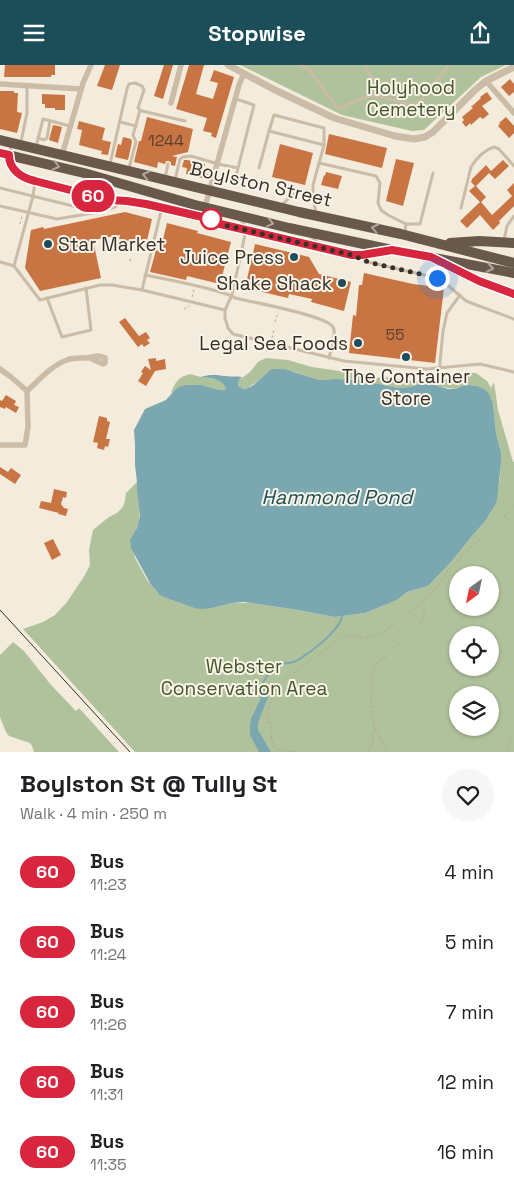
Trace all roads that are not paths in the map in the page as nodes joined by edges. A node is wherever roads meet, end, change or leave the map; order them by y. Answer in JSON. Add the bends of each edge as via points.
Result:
{"nodes":[{"id":1,"x":91,"y":65,"type":"edge"},
{"id":2,"x":181,"y":65,"type":"edge"},
{"id":3,"x":228,"y":65,"type":"edge"},
{"id":4,"x":299,"y":65,"type":"edge"},
{"id":5,"x":365,"y":65,"type":"edge"},
{"id":6,"x":448,"y":65,"type":"edge"},
{"id":7,"x":309,"y":67,"type":"edge"},
{"id":8,"x":514,"y":67,"type":"edge"},
{"id":9,"x":244,"y":73,"type":"junction"},
{"id":10,"x":486,"y":81,"type":"junction"},
{"id":11,"x":0,"y":84,"type":"edge"},
{"id":12,"x":27,"y":85,"type":"junction"},
{"id":13,"x":81,"y":89,"type":"junction"},
{"id":14,"x":381,"y":97,"type":"junction"},
{"id":15,"x":235,"y":99,"type":"junction"},
{"id":16,"x":171,"y":103,"type":"dead end"},
{"id":17,"x":338,"y":109,"type":"junction"},
{"id":18,"x":140,"y":110,"type":"junction"},
{"id":19,"x":514,"y":113,"type":"edge"},
{"id":20,"x":334,"y":118,"type":"junction"},
{"id":21,"x":50,"y":121,"type":"junction"},
{"id":22,"x":185,"y":121,"type":"dead end"},
{"id":23,"x":120,"y":122,"type":"junction"},
{"id":24,"x":136,"y":126,"type":"junction"},
{"id":25,"x":70,"y":127,"type":"junction"},
{"id":26,"x":269,"y":131,"type":"junction"},
{"id":27,"x":0,"y":140,"type":"edge"},
{"id":28,"x":16,"y":144,"type":"junction"},
{"id":29,"x":37,"y":144,"type":"junction"},
{"id":30,"x":324,"y":145,"type":"junction"},
{"id":31,"x":4,"y":154,"type":"edge"},
{"id":32,"x":62,"y":155,"type":"junction"},
{"id":33,"x":218,"y":163,"type":"junction"},
{"id":34,"x":319,"y":163,"type":"junction"},
{"id":35,"x":168,"y":165,"type":"dead end"},
{"id":36,"x":514,"y":166,"type":"edge"},
{"id":37,"x":110,"y":167,"type":"junction"},
{"id":38,"x":238,"y":168,"type":"junction"},
{"id":39,"x":259,"y":168,"type":"dead end"},
{"id":40,"x":128,"y":171,"type":"junction"},
{"id":41,"x":433,"y":173,"type":"dead end"},
{"id":42,"x":35,"y":181,"type":"junction"},
{"id":43,"x":170,"y":181,"type":"junction"},
{"id":44,"x":234,"y":184,"type":"dead end"},
{"id":45,"x":0,"y":188,"type":"edge"},
{"id":46,"x":210,"y":191,"type":"junction"},
{"id":47,"x":33,"y":196,"type":"junction"},
{"id":48,"x":313,"y":198,"type":"junction"},
{"id":49,"x":118,"y":201,"type":"junction"},
{"id":50,"x":0,"y":206,"type":"edge"},
{"id":51,"x":162,"y":207,"type":"junction"},
{"id":52,"x":206,"y":207,"type":"junction"},
{"id":53,"x":279,"y":207,"type":"junction"},
{"id":54,"x":461,"y":208,"type":"dead end"},
{"id":55,"x":99,"y":212,"type":"junction"},
{"id":56,"x":28,"y":213,"type":"junction"},
{"id":57,"x":232,"y":214,"type":"junction"},
{"id":58,"x":316,"y":216,"type":"junction"},
{"id":59,"x":514,"y":216,"type":"edge"},
{"id":60,"x":406,"y":223,"type":"junction"},
{"id":61,"x":246,"y":230,"type":"junction"},
{"id":62,"x":301,"y":231,"type":"junction"},
{"id":63,"x":404,"y":235,"type":"junction"},
{"id":64,"x":509,"y":243,"type":"edge"},
{"id":65,"x":439,"y":244,"type":"junction"},
{"id":66,"x":318,"y":247,"type":"junction"},
{"id":67,"x":392,"y":250,"type":"junction"},
{"id":68,"x":352,"y":255,"type":"junction"},
{"id":69,"x":431,"y":257,"type":"junction"},
{"id":70,"x":0,"y":262,"type":"edge"},
{"id":71,"x":514,"y":263,"type":"edge"},
{"id":72,"x":14,"y":266,"type":"junction"},
{"id":73,"x":514,"y":273,"type":"edge"},
{"id":74,"x":146,"y":275,"type":"junction"},
{"id":75,"x":86,"y":288,"type":"junction"},
{"id":76,"x":142,"y":290,"type":"junction"},
{"id":77,"x":514,"y":293,"type":"edge"},
{"id":78,"x":232,"y":295,"type":"junction"},
{"id":79,"x":460,"y":295,"type":"junction"},
{"id":80,"x":47,"y":299,"type":"junction"},
{"id":81,"x":225,"y":310,"type":"junction"},
{"id":82,"x":514,"y":319,"type":"edge"},
{"id":83,"x":90,"y":358,"type":"dead end"},
{"id":84,"x":329,"y":358,"type":"junction"},
{"id":85,"x":440,"y":367,"type":"junction"},
{"id":86,"x":0,"y":369,"type":"edge"},
{"id":87,"x":514,"y":373,"type":"edge"},
{"id":88,"x":27,"y":391,"type":"junction"},
{"id":89,"x":0,"y":445,"type":"edge"}],
"edges":[{"from":1,"to":13,"type":"street"},
{"from":2,"to":16,"type":"street"},
{"from":3,"to":9,"type":"street"},
{"from":4,"to":7,"type":"lane"},
{"from":5,"to":14,"type":"lane"},
{"from":6,"to":14,"type":"lane","via":[[418,103]]},
{"from":7,"to":17,"type":"lane"},
{"from":8,"to":10,"type":"street"},
{"from":9,"to":15,"type":"street"},
{"from":9,"to":20,"type":"street"},
{"from":10,"to":19,"type":"street"},
{"from":10,"to":20,"type":"street","via":[[425,137],[395,136]]},
{"from":11,"to":12,"type":"street"},
{"from":12,"to":13,"type":"street"},
{"from":12,"to":28,"type":"lane","via":[[27,113]]},
{"from":13,"to":25,"type":"street"},
{"from":14,"to":17,"type":"lane","via":[[370,96]]},
{"from":15,"to":33,"type":"street"},
{"from":15,"to":38,"type":"lane","via":[[254,105]]},
{"from":17,"to":20,"type":"lane"},
{"from":18,"to":22,"type":"lane"},
{"from":18,"to":23,"type":"lane","via":[[144,90],[142,86],[129,84]]},
{"from":18,"to":24,"type":"lane"},
{"from":21,"to":25,"type":"lane"},
{"from":21,"to":29,"type":"lane","via":[[46,139]]},
{"from":21,"to":29,"type":"lane","via":[[43,119]]},
{"from":23,"to":24,"type":"lane"},
{"from":23,"to":37,"type":"lane"},
{"from":24,"to":40,"type":"lane","via":[[133,135],[136,142]]},
{"from":25,"to":32,"type":"street"},
{"from":26,"to":30,"type":"lane"},
{"from":26,"to":30,"type":"lane","via":[[274,115],[324,128]]},
{"from":26,"to":39,"type":"lane"},
{"from":27,"to":28,"type":"highway","name":"Boylston Street"},
{"from":28,"to":29,"type":"highway","name":"Boylston Street"},
{"from":28,"to":31,"type":"lane"},
{"from":29,"to":32,"type":"highway","name":"Boylston Street"},
{"from":30,"to":34,"type":"lane"},
{"from":31,"to":42,"type":"lane","via":[[17,172]]},
{"from":31,"to":52,"type":"highway","name":"Boylston Street","one_way":true},
{"from":32,"to":37,"type":"highway","name":"Boylston Street"},
{"from":33,"to":38,"type":"lane"},
{"from":33,"to":43,"type":"lane","via":[[183,157]]},
{"from":33,"to":46,"type":"street"},
{"from":34,"to":48,"type":"lane"},
{"from":34,"to":60,"type":"lane","via":[[376,176],[380,183],[378,203],[381,211]]},
{"from":35,"to":43,"type":"lane"},
{"from":36,"to":54,"type":"lane","via":[[499,149],[487,150],[471,167]]},
{"from":37,"to":40,"type":"highway","name":"Boylston Street"},
{"from":38,"to":44,"type":"lane"},
{"from":43,"to":40,"type":"highway","name":"Boylston Street","one_way":true},
{"from":41,"to":60,"type":"lane","via":[[420,224]]},
{"from":42,"to":47,"type":"lane"},
{"from":42,"to":49,"type":"lane"},
{"from":43,"to":46,"type":"highway","name":"Boylston Street"},
{"from":45,"to":47,"type":"lane"},
{"from":46,"to":52,"type":"street"},
{"from":46,"to":53,"type":"highway","name":"Boylston Street"},
{"from":47,"to":55,"type":"lane"},
{"from":47,"to":56,"type":"lane"},
{"from":48,"to":53,"type":"lane","via":[[306,191],[293,194]]},
{"from":48,"to":58,"type":"lane"},
{"from":49,"to":51,"type":"lane"},
{"from":49,"to":55,"type":"lane","via":[[116,207]]},
{"from":50,"to":56,"type":"lane"},
{"from":51,"to":61,"type":"lane"},
{"from":51,"to":74,"type":"lane"},
{"from":52,"to":57,"type":"highway","name":"Boylston Street"},
{"from":53,"to":58,"type":"highway","name":"Boylston Street"},
{"from":55,"to":56,"type":"lane","via":[[56,219]]},
{"from":56,"to":72,"type":"lane"},
{"from":57,"to":61,"type":"lane"},
{"from":57,"to":62,"type":"highway","name":"Boylston Street","one_way":true},
{"from":63,"to":58,"type":"highway","name":"Boylston Street","one_way":true},
{"from":59,"to":64,"type":"lane","via":[[507,226]]},
{"from":60,"to":63,"type":"lane"},
{"from":61,"to":66,"type":"lane"},
{"from":61,"to":78,"type":"lane"},
{"from":62,"to":66,"type":"lane","via":[[312,237]]},
{"from":62,"to":67,"type":"highway","name":"Boylston Street"},
{"from":63,"to":65,"type":"highway","name":"Boylston Street"},
{"from":64,"to":65,"type":"highway"},
{"from":65,"to":71,"type":"highway","name":"Boylston Street"},
{"from":66,"to":68,"type":"lane"},
{"from":67,"to":68,"type":"lane"},
{"from":67,"to":69,"type":"highway","name":"Boylston Street"},
{"from":68,"to":79,"type":"lane","via":[[368,262],[437,278]]},
{"from":69,"to":73,"type":"highway","name":"Boylston Street","one_way":true},
{"from":69,"to":77,"type":"highway","via":[[479,281]]},
{"from":70,"to":72,"type":"lane"},
{"from":72,"to":80,"type":"lane","via":[[40,300]]},
{"from":74,"to":76,"type":"lane"},
{"from":74,"to":78,"type":"lane"},
{"from":75,"to":76,"type":"lane","via":[[106,284]]},
{"from":75,"to":80,"type":"lane"},
{"from":75,"to":80,"type":"lane","via":[[91,330],[62,337]]},
{"from":76,"to":81,"type":"lane"},
{"from":78,"to":81,"type":"lane"},
{"from":78,"to":84,"type":"lane","via":[[235,299],[328,322],[334,332]]},
{"from":79,"to":82,"type":"lane","via":[[470,303]]},
{"from":79,"to":85,"type":"lane","via":[[445,320]]},
{"from":81,"to":84,"type":"lane","via":[[229,331],[233,334]]},
{"from":83,"to":88,"type":"street","via":[[67,359]]},
{"from":84,"to":85,"type":"lane","via":[[410,368]]},
{"from":85,"to":87,"type":"lane","via":[[480,364]]},
{"from":86,"to":88,"type":"street"},
{"from":88,"to":89,"type":"street","via":[[25,445]]}]}
